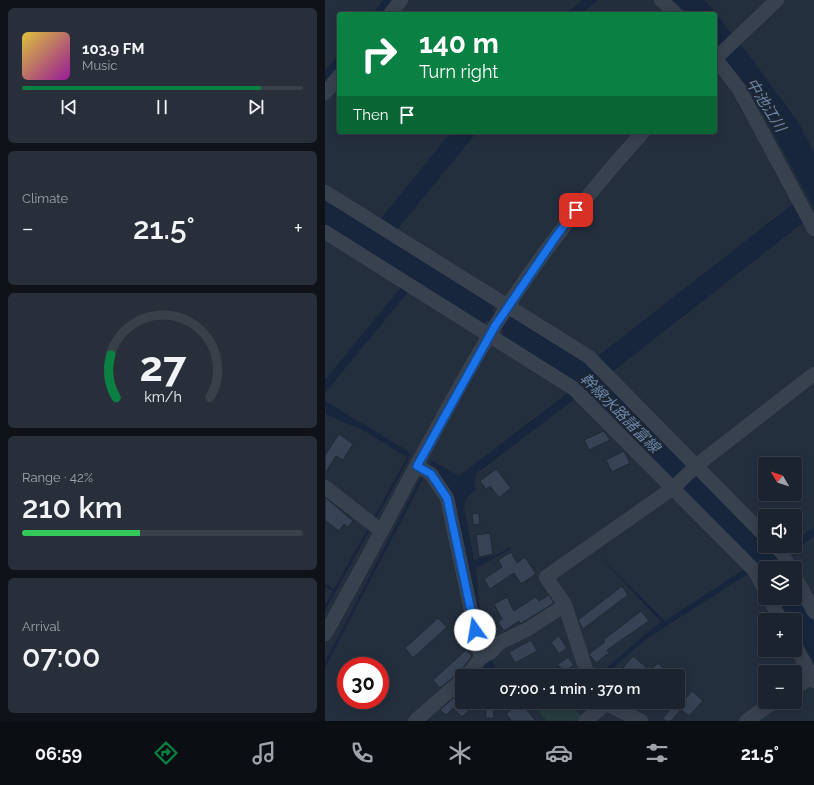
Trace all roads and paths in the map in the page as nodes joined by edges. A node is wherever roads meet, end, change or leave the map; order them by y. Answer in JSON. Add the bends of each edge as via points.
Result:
{"nodes":[{"id":1,"x":401,"y":0,"type":"edge"},
{"id":2,"x":661,"y":0,"type":"edge"},
{"id":3,"x":777,"y":0,"type":"edge"},
{"id":4,"x":392,"y":12,"type":"edge"},
{"id":5,"x":674,"y":12,"type":"edge"},
{"id":6,"x":717,"y":57,"type":"edge"},
{"id":7,"x":717,"y":62,"type":"edge"},
{"id":8,"x":337,"y":78,"type":"edge"},
{"id":9,"x":325,"y":93,"type":"edge"},
{"id":10,"x":641,"y":134,"type":"edge"},
{"id":11,"x":325,"y":192,"type":"edge"},
{"id":12,"x":814,"y":229,"type":"edge"},
{"id":13,"x":325,"y":232,"type":"edge"},
{"id":14,"x":498,"y":321,"type":"junction"},
{"id":15,"x":814,"y":374,"type":"edge"},
{"id":16,"x":417,"y":466,"type":"junction"},
{"id":17,"x":695,"y":468,"type":"junction"},
{"id":18,"x":675,"y":486,"type":"junction"},
{"id":19,"x":326,"y":489,"type":"edge"},
{"id":20,"x":758,"y":529,"type":"edge"},
{"id":21,"x":382,"y":530,"type":"junction"},
{"id":22,"x":758,"y":577,"type":"edge"},
{"id":23,"x":802,"y":590,"type":"edge"},
{"id":24,"x":565,"y":605,"type":"junction"},
{"id":25,"x":814,"y":612,"type":"edge"},
{"id":26,"x":325,"y":634,"type":"edge"},
{"id":27,"x":801,"y":657,"type":"edge"},
{"id":28,"x":481,"y":658,"type":"junction"},
{"id":29,"x":472,"y":669,"type":"edge"},
{"id":30,"x":586,"y":669,"type":"edge"},
{"id":31,"x":813,"y":678,"type":"edge"},
{"id":32,"x":802,"y":684,"type":"edge"},
{"id":33,"x":455,"y":686,"type":"edge"},
{"id":34,"x":598,"y":709,"type":"edge"},
{"id":35,"x":617,"y":709,"type":"edge"},
{"id":36,"x":764,"y":709,"type":"edge"},
{"id":37,"x":415,"y":721,"type":"edge"},
{"id":38,"x":585,"y":721,"type":"edge"},
{"id":39,"x":641,"y":721,"type":"edge"},
{"id":40,"x":746,"y":721,"type":"edge"}],
"edges":[{"from":1,"to":4,"type":"street"},
{"from":2,"to":5,"type":"street"},
{"from":3,"to":6,"type":"street"},
{"from":7,"to":12,"type":"street","via":[[739,89]]},
{"from":8,"to":9,"type":"street"},
{"from":10,"to":14,"type":"street","via":[[605,174],[557,235]]},
{"from":11,"to":14,"type":"street","via":[[385,231]]},
{"from":13,"to":14,"type":"street","via":[[483,331]]},
{"from":14,"to":16,"type":"street"},
{"from":14,"to":17,"type":"street","via":[[589,357]]},
{"from":14,"to":18,"type":"street","via":[[576,390]]},
{"from":15,"to":17,"type":"street"},
{"from":16,"to":21,"type":"street"},
{"from":16,"to":28,"type":"street","via":[[431,474],[447,498]]},
{"from":17,"to":18,"type":"street"},
{"from":17,"to":20,"type":"street"},
{"from":18,"to":22,"type":"street"},
{"from":18,"to":24,"type":"street","via":[[546,577]]},
{"from":19,"to":21,"type":"street"},
{"from":21,"to":26,"type":"street"},
{"from":23,"to":25,"type":"street"},
{"from":24,"to":28,"type":"street","via":[[528,629],[499,643]]},
{"from":24,"to":30,"type":"street"},
{"from":27,"to":31,"type":"street"},
{"from":28,"to":29,"type":"street"},
{"from":31,"to":32,"type":"street"},
{"from":33,"to":37,"type":"street"},
{"from":34,"to":38,"type":"street"},
{"from":35,"to":39,"type":"street"},
{"from":36,"to":40,"type":"street"}]}
